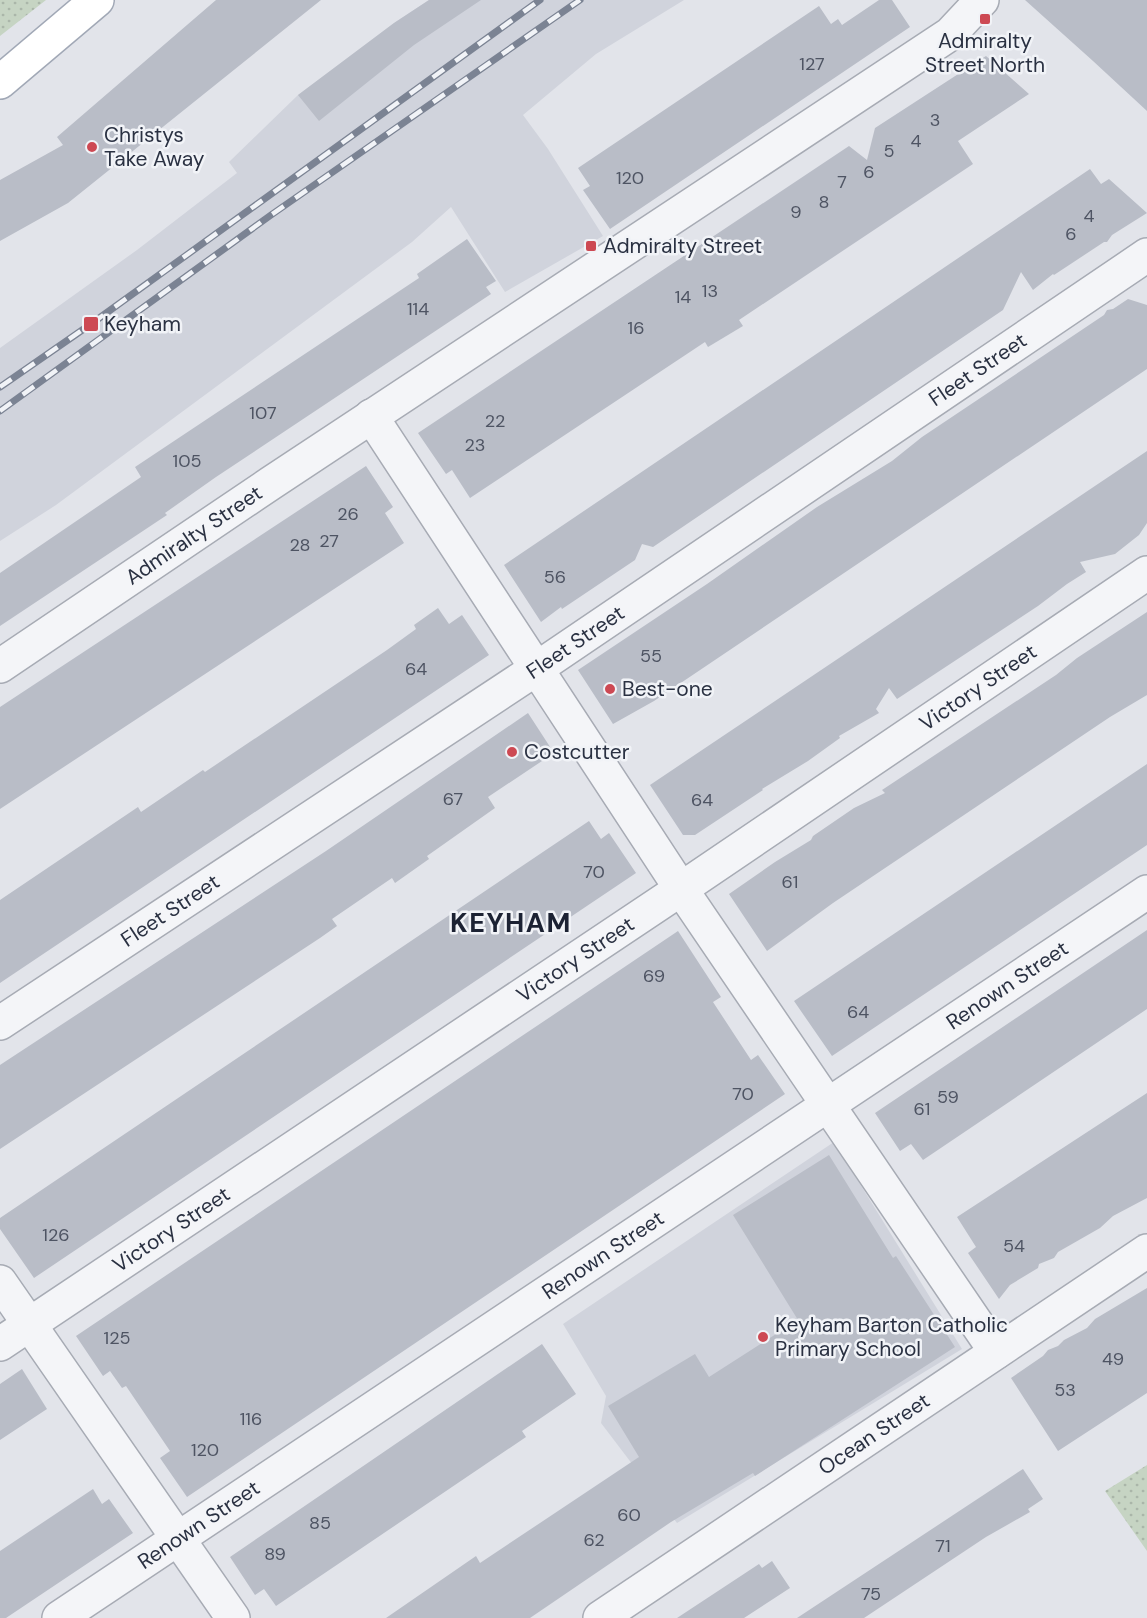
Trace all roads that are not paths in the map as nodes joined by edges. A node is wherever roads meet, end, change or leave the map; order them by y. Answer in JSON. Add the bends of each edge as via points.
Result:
{"nodes":[{"id":1,"x":97,"y":0,"type":"edge"},
{"id":2,"x":982,"y":0,"type":"edge"},
{"id":3,"x":0,"y":82,"type":"edge"},
{"id":4,"x":1147,"y":255,"type":"edge"},
{"id":5,"x":371,"y":416,"type":"junction"},
{"id":6,"x":1147,"y":573,"type":"edge"},
{"id":7,"x":0,"y":666,"type":"edge"},
{"id":8,"x":536,"y":669,"type":"junction"},
{"id":9,"x":681,"y":889,"type":"junction"},
{"id":10,"x":1147,"y":892,"type":"edge"},
{"id":11,"x":0,"y":1023,"type":"edge"},
{"id":12,"x":829,"y":1105,"type":"junction"},
{"id":13,"x":1147,"y":1251,"type":"edge"},
{"id":14,"x":0,"y":1282,"type":"edge"},
{"id":15,"x":30,"y":1324,"type":"junction"},
{"id":16,"x":0,"y":1344,"type":"edge"},
{"id":17,"x":996,"y":1352,"type":"junction"},
{"id":18,"x":177,"y":1538,"type":"junction"},
{"id":19,"x":59,"y":1618,"type":"edge"},
{"id":20,"x":233,"y":1618,"type":"edge"},
{"id":21,"x":600,"y":1618,"type":"edge"}],
"edges":[{"from":1,"to":3,"type":"main road"},
{"from":2,"to":5,"type":"street","name":"Admiralty Street","via":[[950,34]]},
{"from":4,"to":8,"type":"street","name":"Fleet Street"},
{"from":5,"to":7,"type":"street","name":"Admiralty Street"},
{"from":5,"to":8,"type":"street"},
{"from":6,"to":9,"type":"street","name":"Victory Street"},
{"from":8,"to":9,"type":"street"},
{"from":8,"to":11,"type":"street","name":"Fleet Street"},
{"from":9,"to":12,"type":"street"},
{"from":9,"to":15,"type":"street","name":"Victory Street"},
{"from":10,"to":12,"type":"street","name":"Renown Street"},
{"from":12,"to":17,"type":"street"},
{"from":12,"to":18,"type":"street","name":"Renown Street"},
{"from":13,"to":17,"type":"street","name":"Ocean Street"},
{"from":14,"to":15,"type":"street"},
{"from":15,"to":16,"type":"street","name":"Victory Street"},
{"from":15,"to":18,"type":"street"},
{"from":17,"to":21,"type":"street","name":"Ocean Street"},
{"from":18,"to":19,"type":"street","name":"Renown Street"},
{"from":18,"to":20,"type":"street"}]}
